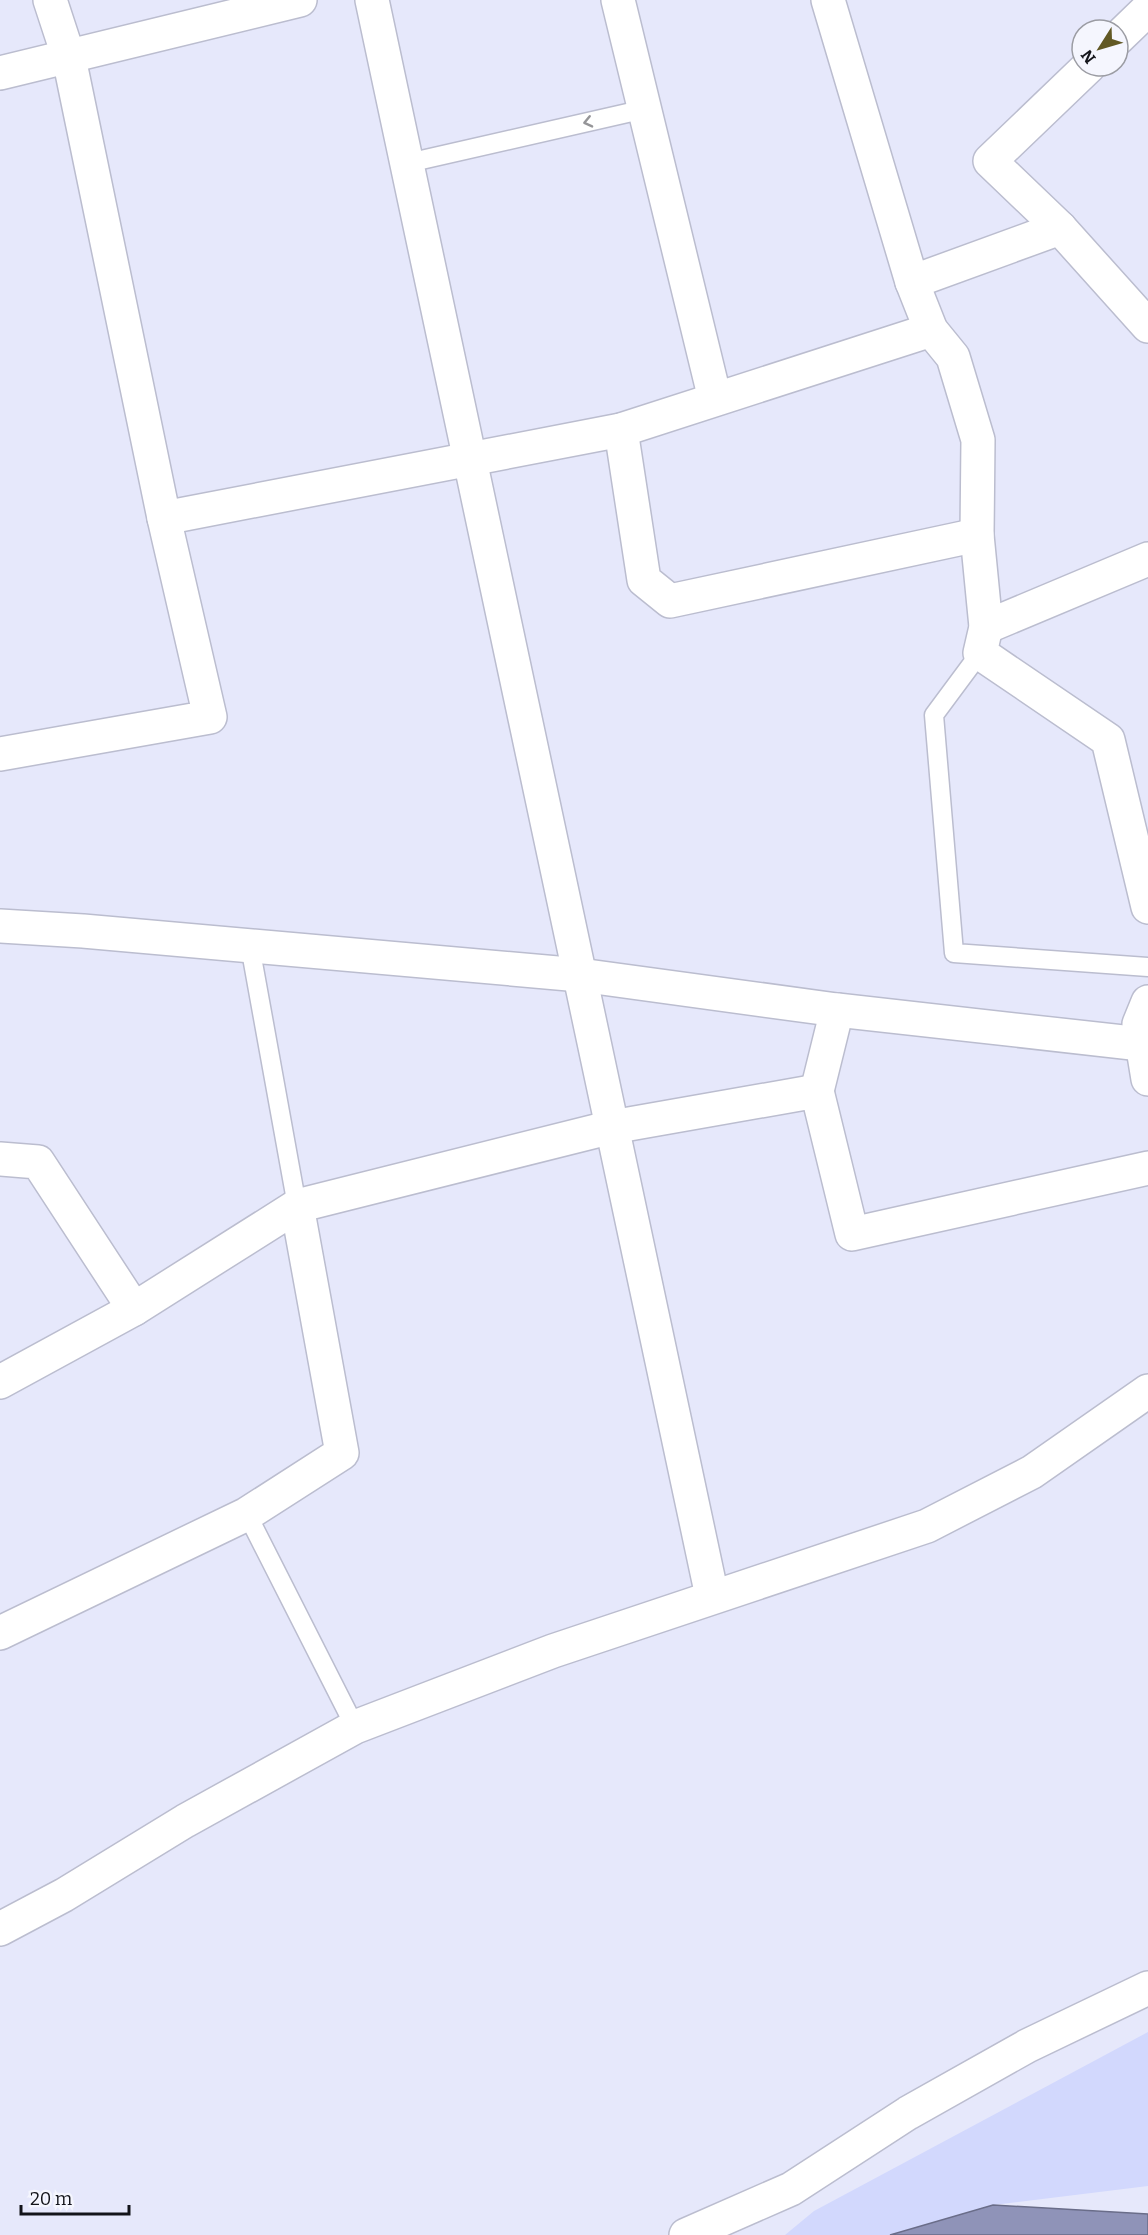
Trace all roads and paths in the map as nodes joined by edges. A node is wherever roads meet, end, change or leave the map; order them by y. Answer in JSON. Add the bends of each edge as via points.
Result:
{"nodes":[{"id":1,"x":50,"y":0,"type":"edge"},
{"id":2,"x":300,"y":0,"type":"edge"},
{"id":3,"x":372,"y":0,"type":"edge"},
{"id":4,"x":618,"y":0,"type":"edge"},
{"id":5,"x":828,"y":0,"type":"edge"},
{"id":6,"x":1148,"y":9,"type":"edge"},
{"id":7,"x":1130,"y":26,"type":"edge"},
{"id":8,"x":69,"y":58,"type":"junction"},
{"id":9,"x":0,"y":73,"type":"edge"},
{"id":10,"x":1076,"y":78,"type":"edge"},
{"id":11,"x":645,"y":109,"type":"junction"},
{"id":12,"x":408,"y":164,"type":"junction"},
{"id":13,"x":1060,"y":228,"type":"junction"},
{"id":14,"x":912,"y":282,"type":"junction"},
{"id":15,"x":1148,"y":326,"type":"edge"},
{"id":16,"x":931,"y":330,"type":"junction"},
{"id":17,"x":716,"y":399,"type":"junction"},
{"id":18,"x":621,"y":430,"type":"junction"},
{"id":19,"x":471,"y":459,"type":"junction"},
{"id":20,"x":164,"y":518,"type":"junction"},
{"id":21,"x":977,"y":535,"type":"junction"},
{"id":22,"x":1148,"y":559,"type":"edge"},
{"id":23,"x":983,"y":640,"type":"junction"},
{"id":24,"x":0,"y":753,"type":"edge"},
{"id":25,"x":1148,"y":907,"type":"edge"},
{"id":26,"x":0,"y":926,"type":"edge"},
{"id":27,"x":250,"y":946,"type":"junction"},
{"id":28,"x":1148,"y":967,"type":"edge"},
{"id":29,"x":580,"y":975,"type":"junction"},
{"id":30,"x":1148,"y":1002,"type":"edge"},
{"id":31,"x":837,"y":1010,"type":"junction"},
{"id":32,"x":1141,"y":1044,"type":"junction"},
{"id":33,"x":1148,"y":1079,"type":"edge"},
{"id":34,"x":817,"y":1091,"type":"junction"},
{"id":35,"x":612,"y":1127,"type":"junction"},
{"id":36,"x":0,"y":1159,"type":"edge"},
{"id":37,"x":1148,"y":1167,"type":"edge"},
{"id":38,"x":297,"y":1206,"type":"junction"},
{"id":39,"x":134,"y":1309,"type":"junction"},
{"id":40,"x":0,"y":1382,"type":"edge"},
{"id":41,"x":1148,"y":1391,"type":"edge"},
{"id":42,"x":247,"y":1514,"type":"junction"},
{"id":43,"x":712,"y":1596,"type":"junction"},
{"id":44,"x":0,"y":1633,"type":"edge"},
{"id":45,"x":355,"y":1727,"type":"junction"},
{"id":46,"x":0,"y":1929,"type":"edge"},
{"id":47,"x":1148,"y":1988,"type":"edge"},
{"id":48,"x":686,"y":2235,"type":"edge"}],
"edges":[{"from":1,"to":8,"type":"street"},
{"from":2,"to":8,"type":"street"},
{"from":3,"to":12,"type":"street"},
{"from":4,"to":11,"type":"street"},
{"from":5,"to":14,"type":"street"},
{"from":6,"to":7,"type":"street"},
{"from":8,"to":9,"type":"street"},
{"from":8,"to":20,"type":"street"},
{"from":10,"to":13,"type":"street","via":[[990,161]]},
{"from":11,"to":12,"type":"lane","one_way":true},
{"from":11,"to":17,"type":"street"},
{"from":12,"to":19,"type":"street"},
{"from":13,"to":14,"type":"street"},
{"from":13,"to":15,"type":"street"},
{"from":14,"to":16,"type":"street"},
{"from":16,"to":17,"type":"street"},
{"from":16,"to":21,"type":"street","via":[[953,357],[978,440]]},
{"from":17,"to":18,"type":"street"},
{"from":18,"to":19,"type":"street"},
{"from":18,"to":21,"type":"street","via":[[644,580],[670,601]]},
{"from":19,"to":20,"type":"street"},
{"from":19,"to":29,"type":"street"},
{"from":20,"to":24,"type":"street","via":[[210,717]]},
{"from":21,"to":23,"type":"street"},
{"from":22,"to":23,"type":"street"},
{"from":23,"to":25,"type":"street","via":[[1108,740]]},
{"from":23,"to":28,"type":"lane","via":[[934,716],[954,953]]},
{"from":26,"to":27,"type":"street"},
{"from":27,"to":29,"type":"street"},
{"from":27,"to":38,"type":"lane"},
{"from":29,"to":31,"type":"street"},
{"from":29,"to":35,"type":"street"},
{"from":30,"to":32,"type":"street","via":[[1139,1024]]},
{"from":31,"to":32,"type":"street"},
{"from":31,"to":34,"type":"street"},
{"from":32,"to":33,"type":"street"},
{"from":34,"to":35,"type":"street"},
{"from":34,"to":37,"type":"street","via":[[852,1234]]},
{"from":35,"to":38,"type":"street"},
{"from":35,"to":43,"type":"street"},
{"from":36,"to":39,"type":"street","via":[[38,1162]]},
{"from":38,"to":39,"type":"street"},
{"from":38,"to":42,"type":"street","via":[[342,1453]]},
{"from":39,"to":40,"type":"street"},
{"from":41,"to":43,"type":"street","via":[[1032,1472],[927,1526]]},
{"from":42,"to":44,"type":"street"},
{"from":42,"to":45,"type":"lane"},
{"from":43,"to":45,"type":"street"},
{"from":45,"to":46,"type":"street"},
{"from":47,"to":48,"type":"street","via":[[1027,2046],[908,2113],[790,2189]]}]}
